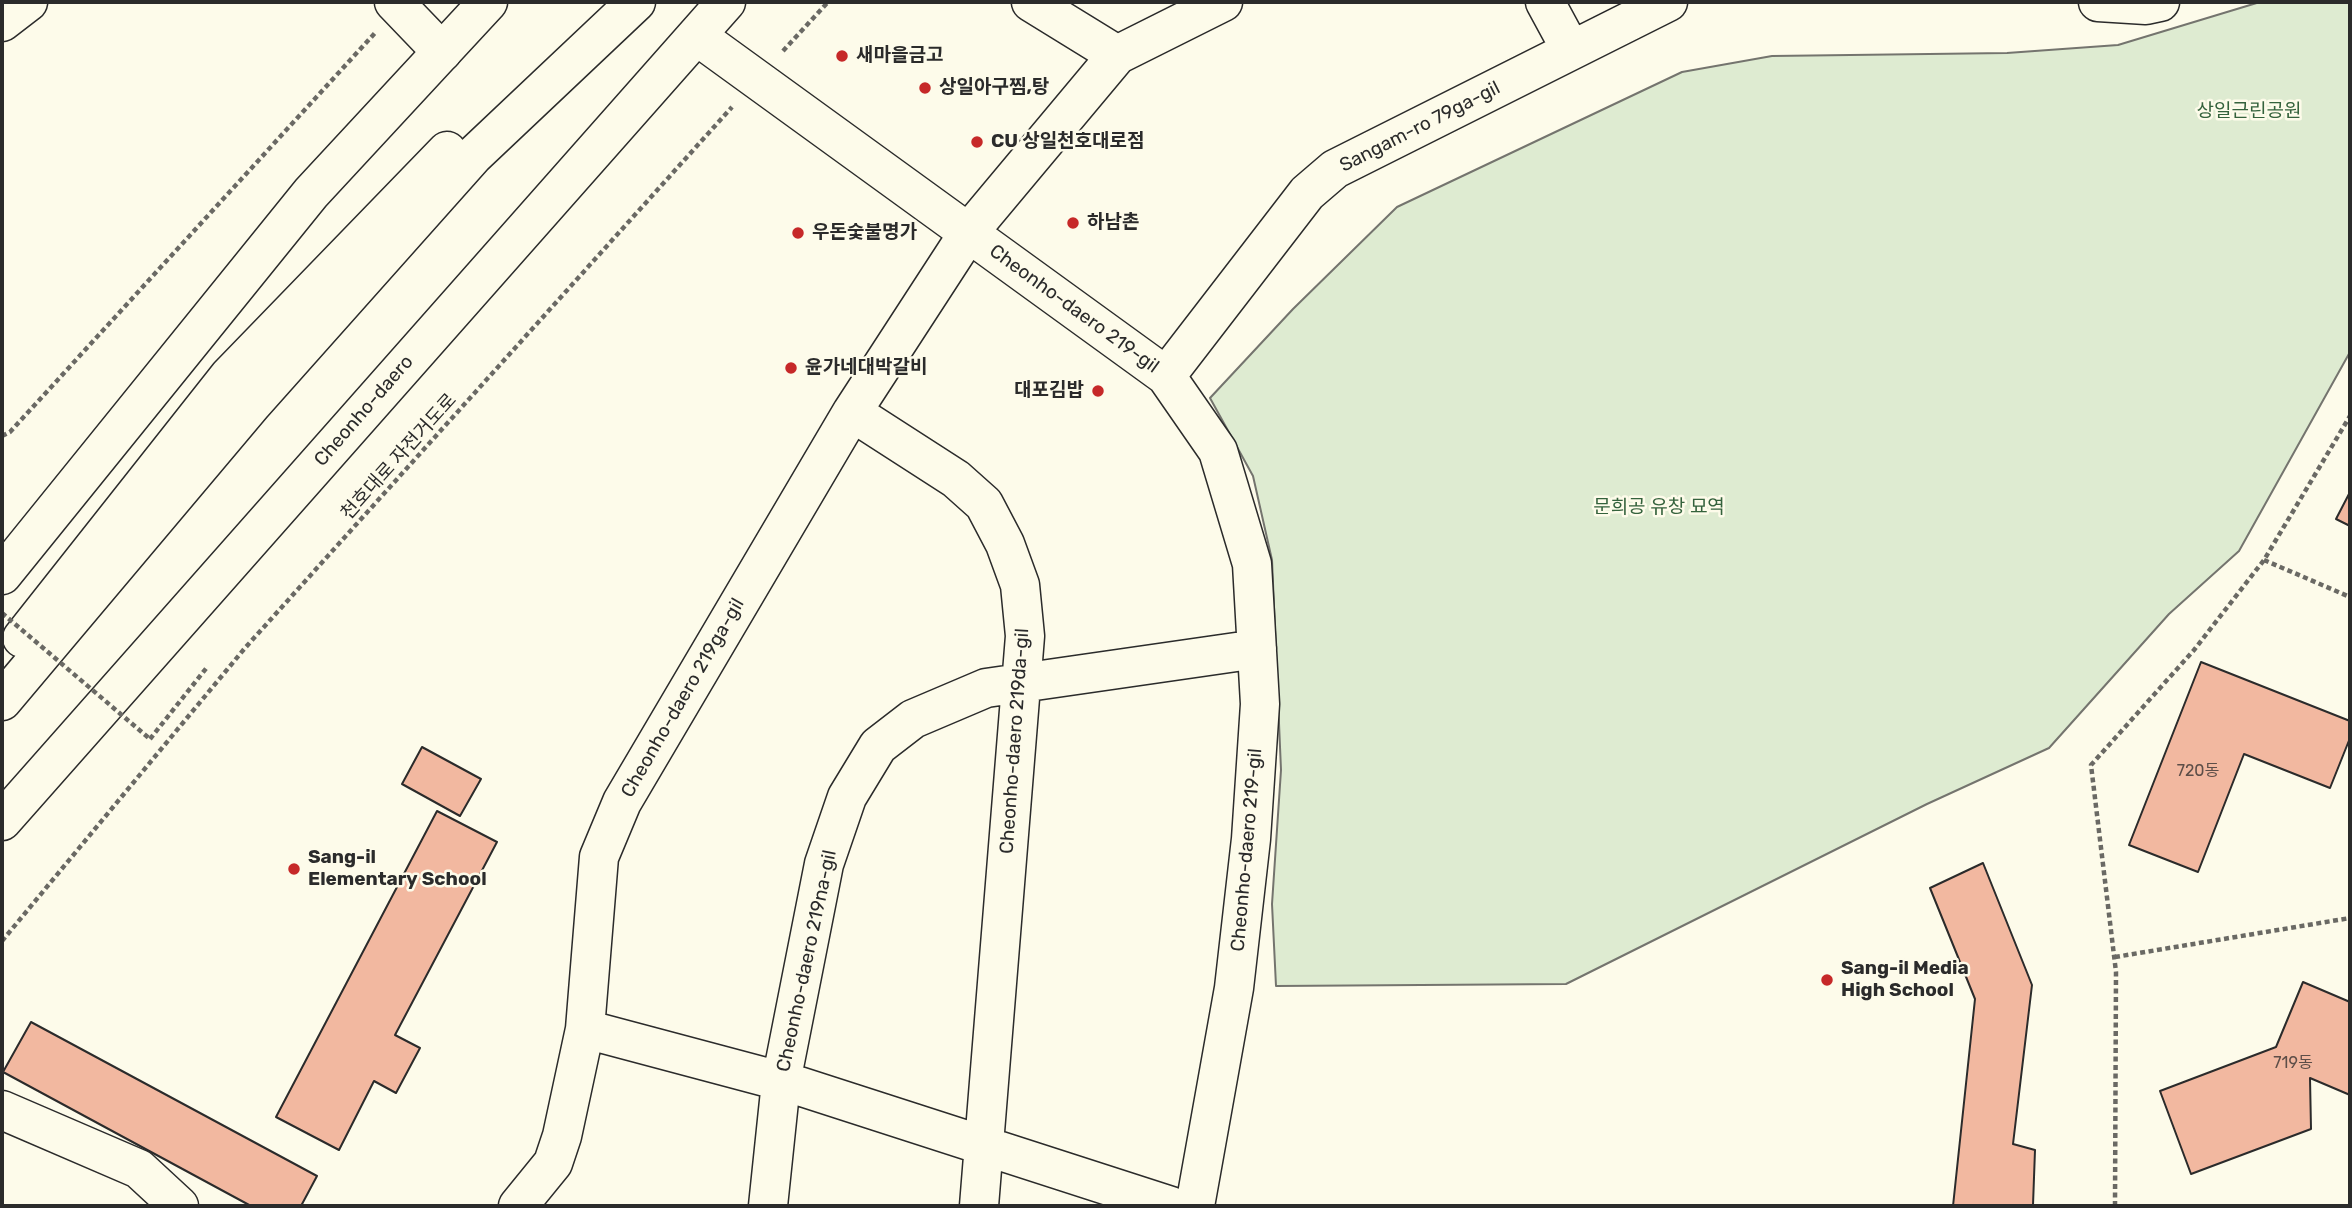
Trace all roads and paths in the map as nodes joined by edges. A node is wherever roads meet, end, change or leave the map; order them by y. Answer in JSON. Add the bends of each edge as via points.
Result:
{"nodes":[{"id":1,"x":28,"y":2,"type":"edge"},
{"id":2,"x":488,"y":2,"type":"edge"},
{"id":3,"x":602,"y":2,"type":"edge"},
{"id":4,"x":636,"y":2,"type":"edge"},
{"id":5,"x":726,"y":2,"type":"edge"},
{"id":6,"x":828,"y":2,"type":"edge"},
{"id":7,"x":1031,"y":2,"type":"edge"},
{"id":8,"x":1223,"y":2,"type":"edge"},
{"id":9,"x":1545,"y":2,"type":"edge"},
{"id":10,"x":1668,"y":2,"type":"edge"},
{"id":11,"x":2098,"y":2,"type":"edge"},
{"id":12,"x":2160,"y":2,"type":"edge"},
{"id":13,"x":397,"y":5,"type":"edge"},
{"id":14,"x":2,"y":22,"type":"edge"},
{"id":15,"x":697,"y":36,"type":"junction"},
{"id":16,"x":1571,"y":50,"type":"junction"},
{"id":17,"x":442,"y":52,"type":"junction"},
{"id":18,"x":1117,"y":55,"type":"junction"},
{"id":19,"x":757,"y":79,"type":"junction"},
{"id":20,"x":969,"y":232,"type":"junction"},
{"id":21,"x":1166,"y":376,"type":"junction"},
{"id":22,"x":852,"y":412,"type":"junction"},
{"id":23,"x":2350,"y":416,"type":"edge"},
{"id":24,"x":2,"y":436,"type":"edge"},
{"id":25,"x":2264,"y":560,"type":"junction"},
{"id":26,"x":2,"y":575,"type":"edge"},
{"id":27,"x":2350,"y":597,"type":"edge"},
{"id":28,"x":2,"y":613,"type":"edge"},
{"id":29,"x":1256,"y":649,"type":"junction"},
{"id":30,"x":2,"y":663,"type":"edge"},
{"id":31,"x":208,"y":666,"type":"dead end"},
{"id":32,"x":1021,"y":681,"type":"junction"},
{"id":33,"x":2,"y":701,"type":"edge"},
{"id":34,"x":2,"y":821,"type":"edge"},
{"id":35,"x":2350,"y":918,"type":"edge"},
{"id":36,"x":2,"y":941,"type":"edge"},
{"id":37,"x":2115,"y":957,"type":"junction"},
{"id":38,"x":585,"y":1028,"type":"junction"},
{"id":39,"x":781,"y":1082,"type":"junction"},
{"id":40,"x":2,"y":1110,"type":"edge"},
{"id":41,"x":983,"y":1147,"type":"junction"},
{"id":42,"x":179,"y":1206,"type":"edge"},
{"id":43,"x":518,"y":1206,"type":"edge"},
{"id":44,"x":768,"y":1206,"type":"edge"},
{"id":45,"x":978,"y":1206,"type":"edge"},
{"id":46,"x":1171,"y":1206,"type":"edge"},
{"id":47,"x":1195,"y":1206,"type":"edge"},
{"id":48,"x":2115,"y":1206,"type":"edge"}],
"edges":[{"from":1,"to":14,"type":"street"},
{"from":2,"to":17,"type":"street"},
{"from":3,"to":30,"type":"street","via":[[412,184],[229,376]]},
{"from":4,"to":33,"type":"street","via":[[464,166],[253,403]]},
{"from":5,"to":15,"type":"street","name":"Cheonho-daero"},
{"from":6,"to":19,"type":"path","name":"천호대로 자전거도로"},
{"from":7,"to":18,"type":"street"},
{"from":8,"to":18,"type":"street"},
{"from":9,"to":16,"type":"street"},
{"from":10,"to":16,"type":"street","name":"Sangam-ro 79ga-gil"},
{"from":11,"to":12,"type":"street"},
{"from":13,"to":17,"type":"street"},
{"from":13,"to":24,"type":"path"},
{"from":15,"to":19,"type":"street","name":"Cheonho-daero 219-gil"},
{"from":15,"to":34,"type":"street","name":"Cheonho-daero"},
{"from":16,"to":21,"type":"street","name":"Sangam-ro 79ga-gil","via":[[1335,169],[1307,193]]},
{"from":17,"to":26,"type":"street","via":[[311,193]]},
{"from":18,"to":20,"type":"street","name":"Cheonho-daero 219ga-gil"},
{"from":19,"to":20,"type":"street","name":"Cheonho-daero 219-gil"},
{"from":19,"to":36,"type":"path","name":"천호대로 자전거도로","via":[[246,648]]},
{"from":20,"to":21,"type":"street","name":"Cheonho-daero 219-gil"},
{"from":20,"to":22,"type":"street","name":"Cheonho-daero 219ga-gil"},
{"from":21,"to":29,"type":"street","name":"Cheonho-daero 219-gil","via":[[1218,451],[1252,565]]},
{"from":22,"to":32,"type":"street","name":"Cheonho-daero 219da-gil","via":[[956,479],[984,505],[1020,585],[1025,636]]},
{"from":22,"to":38,"type":"street","name":"Cheonho-daero 219ga-gil","via":[[611,825],[599,857]]},
{"from":23,"to":25,"type":"path"},
{"from":25,"to":27,"type":"path"},
{"from":25,"to":37,"type":"path","via":[[2194,650],[2091,765]]},
{"from":28,"to":31,"type":"path","bridge":true,"via":[[150,739]]},
{"from":29,"to":32,"type":"street","name":"Cheonho-daero 219na-gil"},
{"from":29,"to":47,"type":"street","name":"Cheonho-daero 219-gil","via":[[1259,704],[1251,839],[1234,988]]},
{"from":32,"to":39,"type":"street","name":"Cheonho-daero 219na-gil","via":[[986,688],[913,719],[878,746],[847,797],[824,864]]},
{"from":32,"to":41,"type":"street","name":"Cheonho-daero 219da-gil"},
{"from":35,"to":37,"type":"path"},
{"from":37,"to":48,"type":"path"},
{"from":38,"to":39,"type":"street"},
{"from":38,"to":43,"type":"street","name":"Cheonho-daero 219ga-gil","via":[[553,1163]]},
{"from":39,"to":41,"type":"street"},
{"from":39,"to":44,"type":"street","name":"Cheonho-daero 219na-gil"},
{"from":40,"to":42,"type":"street","via":[[139,1169]]},
{"from":41,"to":45,"type":"street","name":"Cheonho-daero 219da-gil"},
{"from":41,"to":46,"type":"street"}]}
